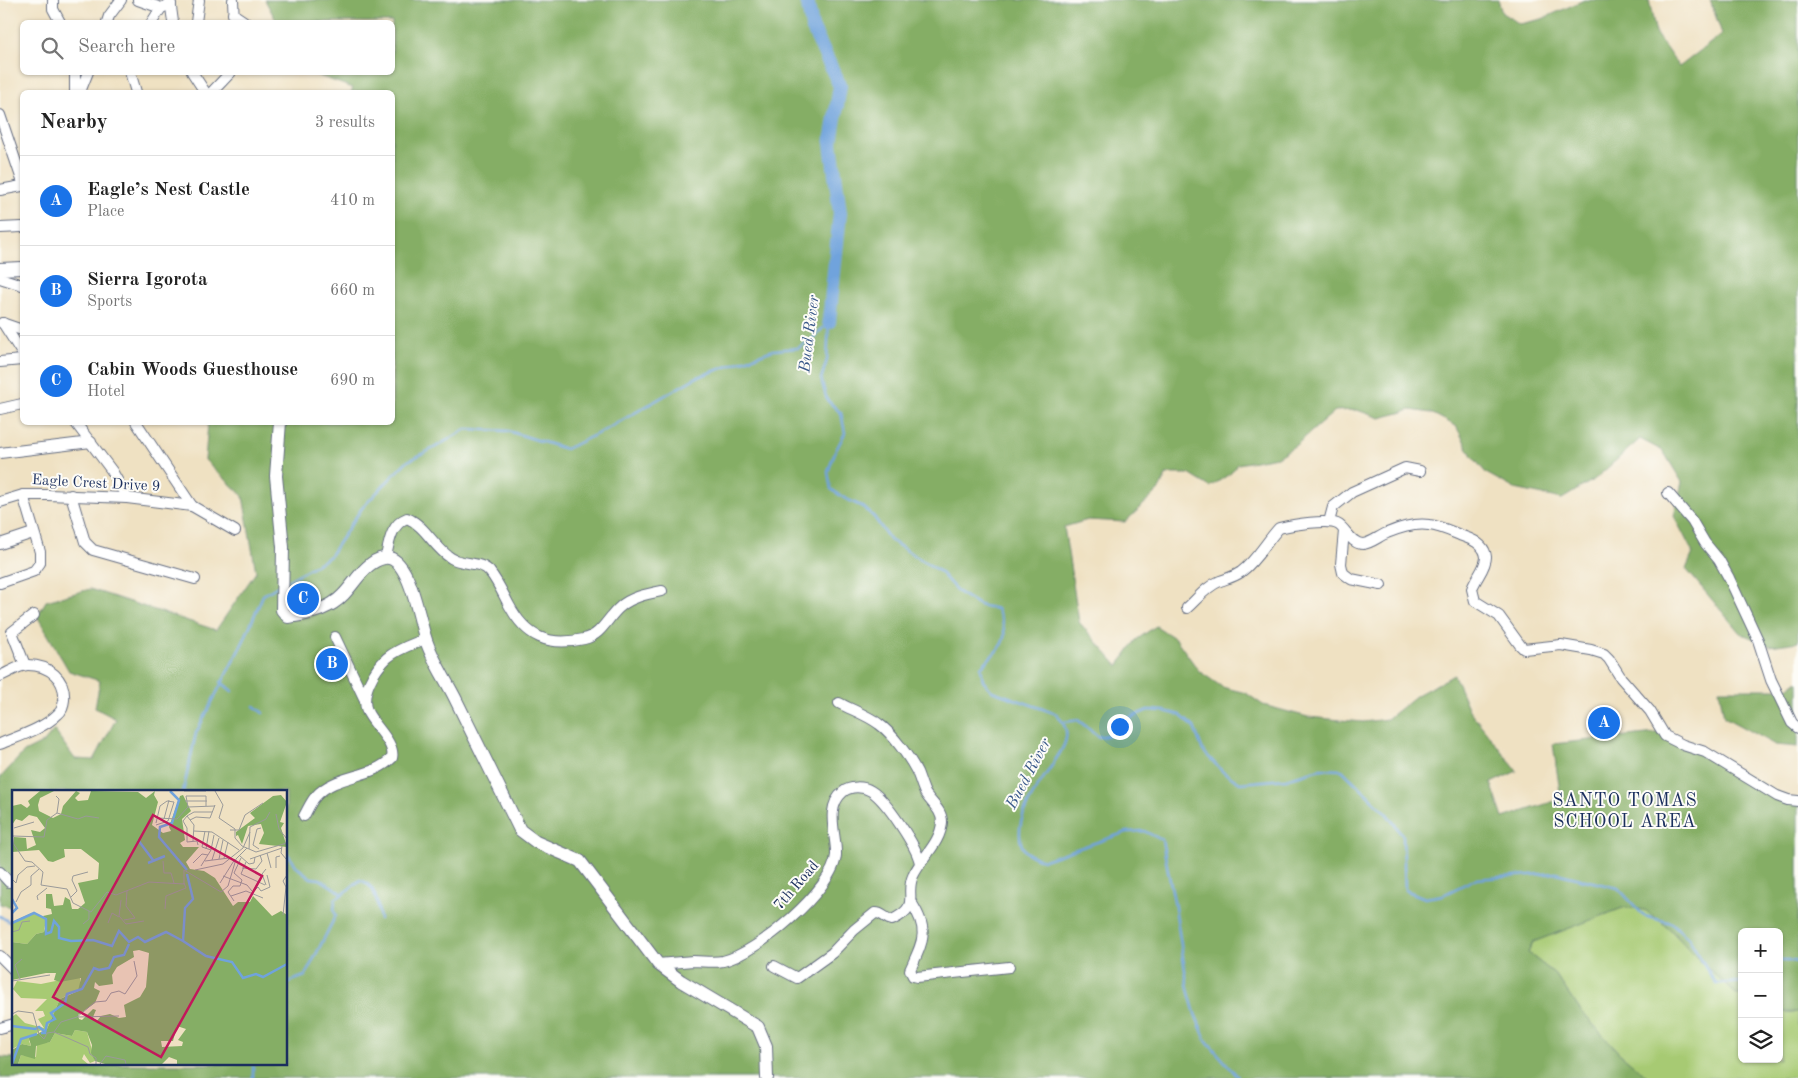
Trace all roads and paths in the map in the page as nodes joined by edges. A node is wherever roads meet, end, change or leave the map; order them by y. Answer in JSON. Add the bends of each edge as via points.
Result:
{"nodes":[{"id":1,"x":53,"y":0,"type":"edge"},
{"id":2,"x":120,"y":0,"type":"edge"},
{"id":3,"x":138,"y":0,"type":"edge"},
{"id":4,"x":199,"y":0,"type":"edge"},
{"id":5,"x":233,"y":0,"type":"edge"},
{"id":6,"x":167,"y":4,"type":"edge"},
{"id":7,"x":234,"y":18,"type":"edge"},
{"id":8,"x":59,"y":20,"type":"edge"},
{"id":9,"x":108,"y":20,"type":"edge"},
{"id":10,"x":154,"y":20,"type":"edge"},
{"id":11,"x":173,"y":20,"type":"edge"},
{"id":12,"x":196,"y":20,"type":"edge"},
{"id":13,"x":75,"y":75,"type":"edge"},
{"id":14,"x":87,"y":75,"type":"edge"},
{"id":15,"x":131,"y":75,"type":"edge"},
{"id":16,"x":194,"y":75,"type":"edge"},
{"id":17,"x":228,"y":75,"type":"edge"},
{"id":18,"x":75,"y":90,"type":"edge"},
{"id":19,"x":81,"y":90,"type":"edge"},
{"id":20,"x":135,"y":90,"type":"edge"},
{"id":21,"x":204,"y":90,"type":"edge"},
{"id":22,"x":214,"y":90,"type":"edge"},
{"id":23,"x":0,"y":115,"type":"edge"},
{"id":24,"x":20,"y":174,"type":"edge"},
{"id":25,"x":20,"y":186,"type":"edge"},
{"id":26,"x":0,"y":190,"type":"edge"},
{"id":27,"x":20,"y":227,"type":"edge"},
{"id":28,"x":0,"y":228,"type":"edge"},
{"id":29,"x":20,"y":268,"type":"edge"},
{"id":30,"x":0,"y":269,"type":"edge"},
{"id":31,"x":0,"y":278,"type":"edge"},
{"id":32,"x":20,"y":284,"type":"edge"},
{"id":33,"x":1,"y":322,"type":"edge"},
{"id":34,"x":20,"y":329,"type":"edge"},
{"id":35,"x":20,"y":350,"type":"edge"},
{"id":36,"x":20,"y":360,"type":"edge"},
{"id":37,"x":0,"y":362,"type":"edge"},
{"id":38,"x":20,"y":404,"type":"edge"},
{"id":39,"x":0,"y":408,"type":"edge"},
{"id":40,"x":77,"y":425,"type":"edge"},
{"id":41,"x":138,"y":425,"type":"edge"},
{"id":42,"x":280,"y":425,"type":"edge"},
{"id":43,"x":91,"y":442,"type":"junction"},
{"id":44,"x":0,"y":453,"type":"edge"},
{"id":45,"x":1420,"y":471,"type":"dead end"},
{"id":46,"x":1668,"y":493,"type":"dead end"},
{"id":47,"x":23,"y":495,"type":"junction"},
{"id":48,"x":70,"y":496,"type":"junction"},
{"id":49,"x":127,"y":498,"type":"junction"},
{"id":50,"x":0,"y":502,"type":"edge"},
{"id":51,"x":192,"y":506,"type":"junction"},
{"id":52,"x":1329,"y":522,"type":"junction"},
{"id":53,"x":235,"y":531,"type":"dead end"},
{"id":54,"x":1344,"y":531,"type":"junction"},
{"id":55,"x":33,"y":533,"type":"junction"},
{"id":56,"x":0,"y":544,"type":"edge"},
{"id":57,"x":386,"y":557,"type":"junction"},
{"id":58,"x":195,"y":579,"type":"dead end"},
{"id":59,"x":0,"y":583,"type":"edge"},
{"id":60,"x":1381,"y":585,"type":"dead end"},
{"id":61,"x":662,"y":591,"type":"dead end"},
{"id":62,"x":1187,"y":608,"type":"dead end"},
{"id":63,"x":34,"y":615,"type":"dead end"},
{"id":64,"x":335,"y":638,"type":"dead end"},
{"id":65,"x":425,"y":639,"type":"junction"},
{"id":66,"x":26,"y":665,"type":"junction"},
{"id":67,"x":0,"y":676,"type":"edge"},
{"id":68,"x":364,"y":698,"type":"junction"},
{"id":69,"x":839,"y":703,"type":"dead end"},
{"id":70,"x":1798,"y":728,"type":"edge"},
{"id":71,"x":0,"y":744,"type":"edge"},
{"id":72,"x":1798,"y":801,"type":"edge"},
{"id":73,"x":304,"y":816,"type":"dead end"},
{"id":74,"x":920,"y":863,"type":"junction"},
{"id":75,"x":0,"y":872,"type":"edge"},
{"id":76,"x":9,"y":882,"type":"dead end"},
{"id":77,"x":911,"y":902,"type":"junction"},
{"id":78,"x":0,"y":956,"type":"edge"},
{"id":79,"x":658,"y":964,"type":"junction"},
{"id":80,"x":774,"y":966,"type":"dead end"},
{"id":81,"x":1009,"y":967,"type":"dead end"},
{"id":82,"x":12,"y":968,"type":"edge"},
{"id":83,"x":767,"y":1078,"type":"edge"}],
"edges":[{"from":1,"to":8,"type":"street","via":[[53,9]]},
{"from":2,"to":9,"type":"street"},
{"from":3,"to":6,"type":"street"},
{"from":4,"to":12,"type":"street"},
{"from":5,"to":7,"type":"street"},
{"from":6,"to":10,"type":"street"},
{"from":6,"to":11,"type":"street"},
{"from":13,"to":18,"type":"street"},
{"from":14,"to":19,"type":"street"},
{"from":15,"to":20,"type":"street"},
{"from":16,"to":21,"type":"street"},
{"from":17,"to":22,"type":"street"},
{"from":23,"to":24,"type":"street"},
{"from":25,"to":26,"type":"street"},
{"from":27,"to":28,"type":"street"},
{"from":29,"to":30,"type":"main road"},
{"from":31,"to":32,"type":"street"},
{"from":33,"to":34,"type":"street"},
{"from":33,"to":35,"type":"street"},
{"from":36,"to":37,"type":"street"},
{"from":38,"to":39,"type":"street"},
{"from":40,"to":43,"type":"street"},
{"from":41,"to":51,"type":"street"},
{"from":42,"to":57,"type":"main road","via":[[276,476],[283,547],[282,610],[285,616],[307,614],[329,605],[342,596],[362,572]]},
{"from":43,"to":44,"type":"street"},
{"from":43,"to":49,"type":"street"},
{"from":45,"to":52,"type":"street","via":[[1405,468],[1352,492],[1333,507]]},
{"from":46,"to":70,"type":"street","via":[[1692,521],[1729,578],[1758,640],[1771,680],[1792,723]]},
{"from":47,"to":48,"type":"street","name":"Eagle Crest Drive 9"},
{"from":47,"to":50,"type":"street","name":"Eagle Crest Drive 9"},
{"from":47,"to":55,"type":"street"},
{"from":48,"to":49,"type":"street","name":"Eagle Crest Drive 9"},
{"from":48,"to":58,"type":"street","via":[[89,548]]},
{"from":49,"to":51,"type":"street","name":"Eagle Crest Drive 9"},
{"from":51,"to":53,"type":"street"},
{"from":52,"to":54,"type":"street","via":[[1339,525]]},
{"from":52,"to":62,"type":"street","via":[[1278,528],[1242,572],[1206,590]]},
{"from":54,"to":60,"type":"street","via":[[1342,573],[1351,579]]},
{"from":54,"to":72,"type":"street","via":[[1364,544],[1409,526],[1429,525],[1470,539],[1478,544],[1486,557],[1472,589],[1475,601],[1499,616],[1520,645],[1528,649],[1561,645],[1604,654],[1650,711],[1665,736],[1705,752],[1777,796]]},
{"from":55,"to":56,"type":"street"},
{"from":55,"to":59,"type":"street","via":[[40,562],[34,571]]},
{"from":57,"to":61,"type":"street","via":[[394,528],[406,518],[416,522],[453,560],[490,571],[525,629],[543,640],[568,642],[590,638],[628,601]]},
{"from":57,"to":65,"type":"main road","via":[[402,566],[411,586]]},
{"from":63,"to":66,"type":"street","via":[[12,632]]},
{"from":64,"to":68,"type":"street"},
{"from":65,"to":68,"type":"street","via":[[388,658],[376,671]]},
{"from":65,"to":79,"type":"main road","via":[[520,830],[536,842],[580,862]]},
{"from":66,"to":67,"type":"street"},
{"from":66,"to":71,"type":"street","via":[[36,665],[58,675],[64,694],[62,709],[52,719]]},
{"from":68,"to":73,"type":"street","via":[[367,711],[392,749],[392,758],[373,771],[324,788]]},
{"from":69,"to":74,"type":"street","via":[[881,725],[892,737],[912,764],[926,795],[941,815],[939,834]]},
{"from":74,"to":77,"type":"street","via":[[910,883]]},
{"from":74,"to":79,"type":"street","name":"7th Road","via":[[916,850],[880,799],[863,788],[852,788],[843,792],[833,810],[836,854],[833,867],[786,922],[758,944],[725,960]]},
{"from":75,"to":76,"type":"street"},
{"from":77,"to":80,"type":"street","via":[[903,914],[892,920],[878,913],[870,917],[832,953],[797,978]]},
{"from":77,"to":81,"type":"street","via":[[921,921],[924,938],[910,970],[913,976]]},
{"from":78,"to":82,"type":"street"},
{"from":79,"to":83,"type":"main road","via":[[758,1027],[766,1046]]}]}
